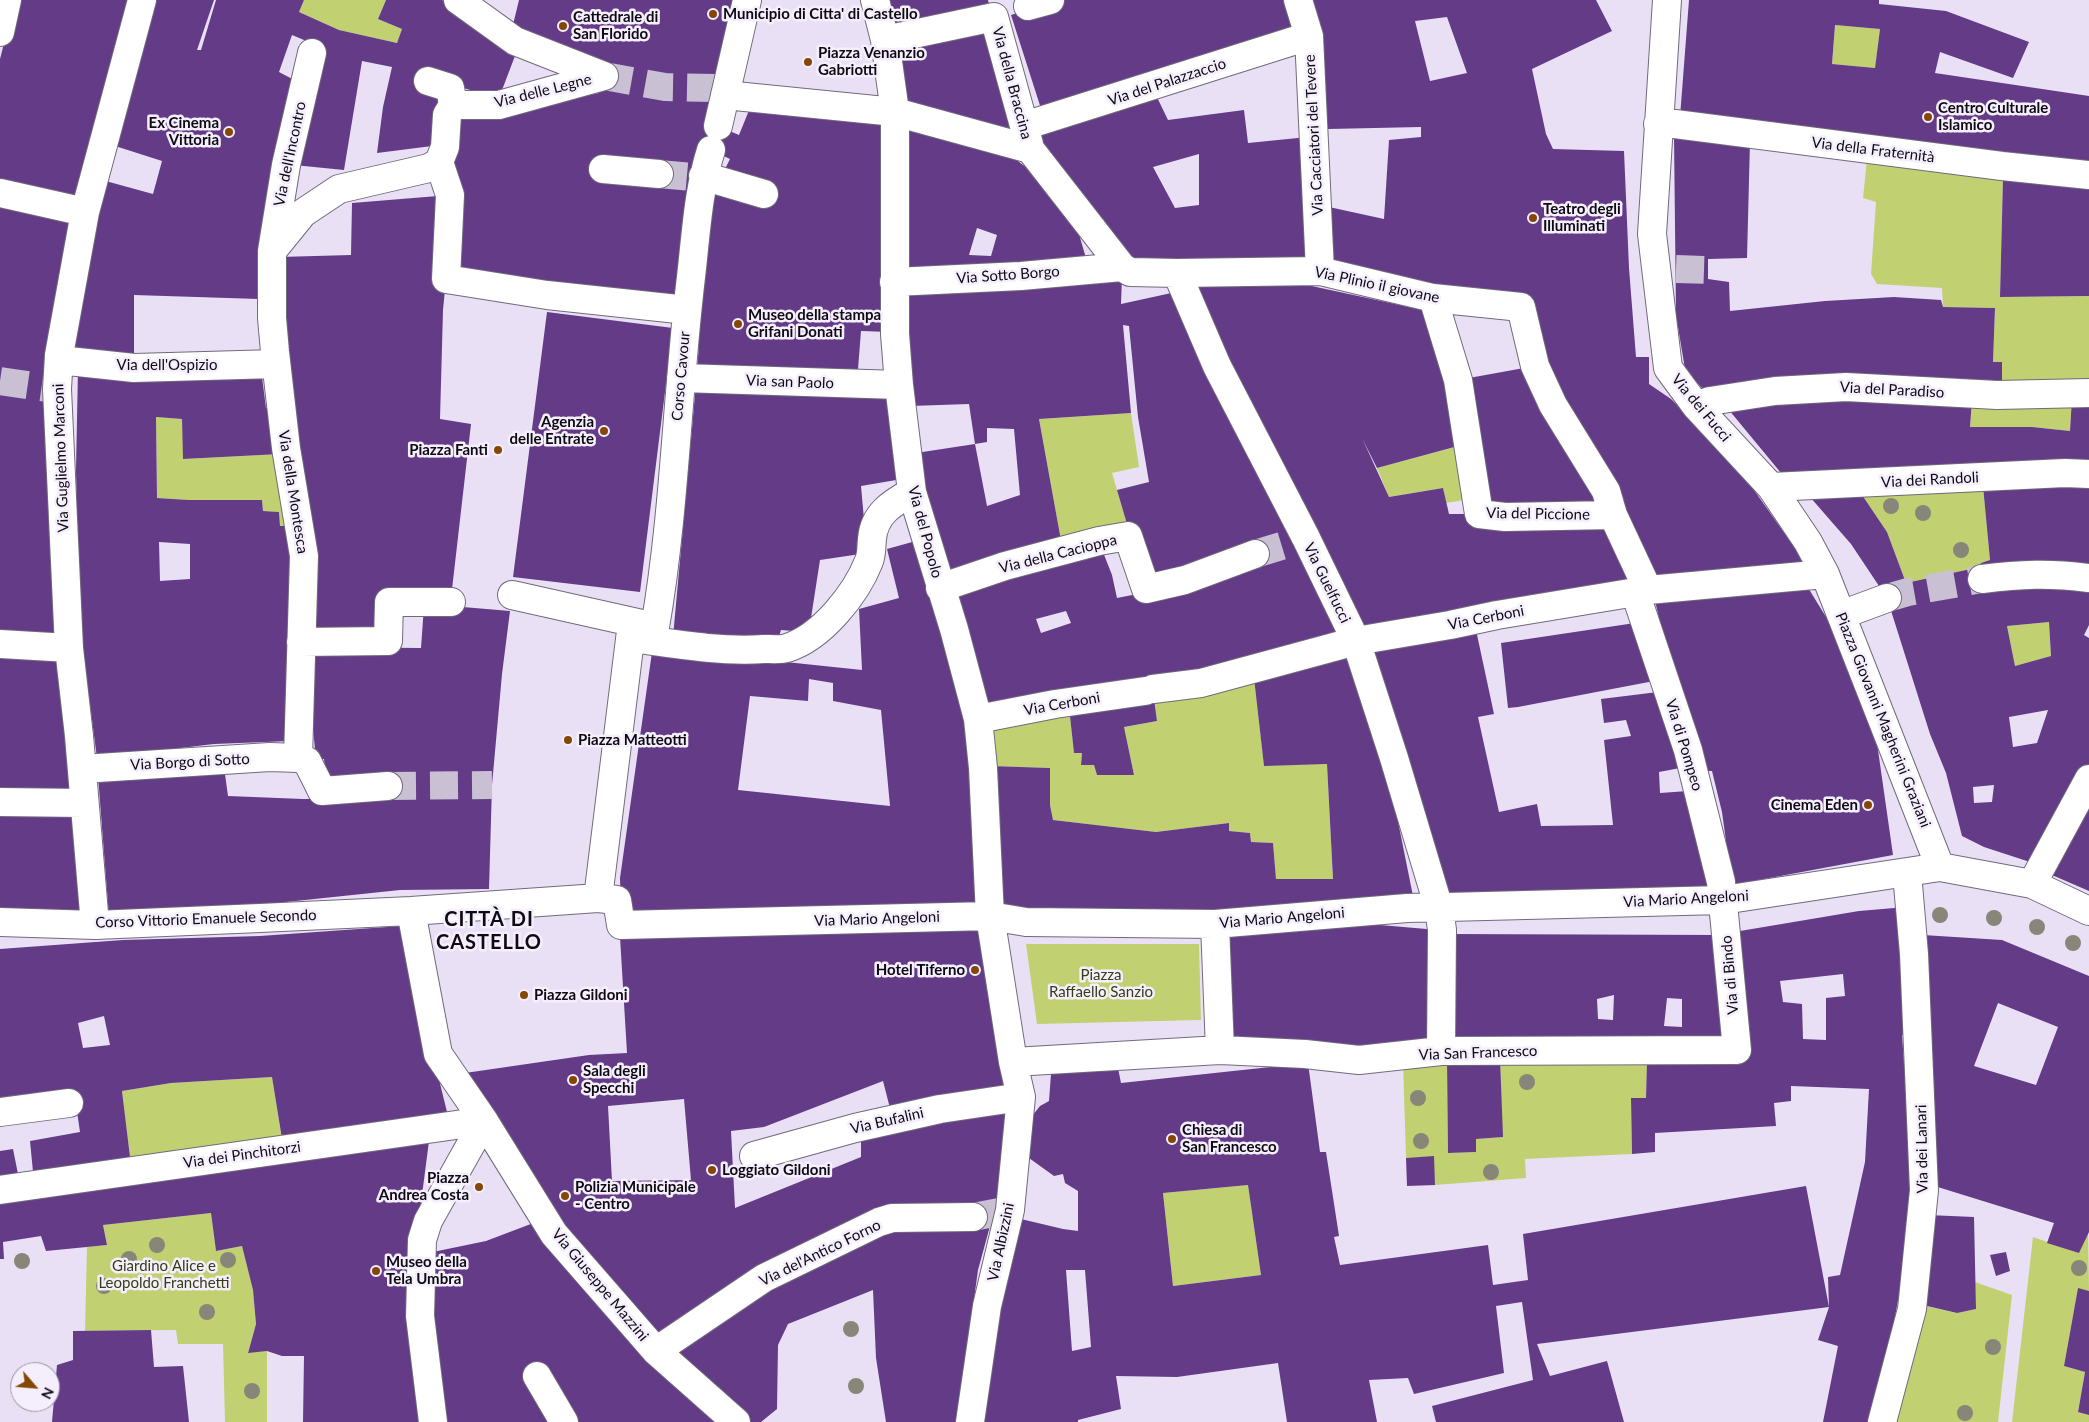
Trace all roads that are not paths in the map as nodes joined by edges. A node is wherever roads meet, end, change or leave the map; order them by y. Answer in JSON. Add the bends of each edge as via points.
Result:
{"nodes":[{"id":1,"x":7,"y":0,"type":"edge"},
{"id":2,"x":142,"y":0,"type":"edge"},
{"id":3,"x":458,"y":0,"type":"edge"},
{"id":4,"x":748,"y":0,"type":"edge"},
{"id":5,"x":875,"y":0,"type":"edge"},
{"id":6,"x":1298,"y":0,"type":"edge"},
{"id":7,"x":1667,"y":0,"type":"edge"},
{"id":8,"x":0,"y":32,"type":"edge"},
{"id":9,"x":1309,"y":36,"type":"junction"},
{"id":10,"x":885,"y":40,"type":"junction"},
{"id":11,"x":312,"y":53,"type":"dead end"},
{"id":12,"x":428,"y":81,"type":"dead end"},
{"id":13,"x":722,"y":90,"type":"junction"},
{"id":14,"x":453,"y":105,"type":"junction"},
{"id":15,"x":895,"y":112,"type":"junction"},
{"id":16,"x":1658,"y":124,"type":"junction"},
{"id":17,"x":1027,"y":138,"type":"junction"},
{"id":18,"x":439,"y":162,"type":"junction"},
{"id":19,"x":603,"y":169,"type":"dead end"},
{"id":20,"x":659,"y":174,"type":"tunnel mouth"},
{"id":21,"x":2089,"y":175,"type":"edge"},
{"id":22,"x":699,"y":178,"type":"junction"},
{"id":23,"x":0,"y":193,"type":"edge"},
{"id":24,"x":764,"y":194,"type":"dead end"},
{"id":25,"x":85,"y":212,"type":"junction"},
{"id":26,"x":272,"y":254,"type":"junction"},
{"id":27,"x":1122,"y":267,"type":"junction"},
{"id":28,"x":1320,"y":271,"type":"junction"},
{"id":29,"x":1178,"y":273,"type":"junction"},
{"id":30,"x":894,"y":282,"type":"junction"},
{"id":31,"x":1433,"y":298,"type":"junction"},
{"id":32,"x":687,"y":310,"type":"junction"},
{"id":33,"x":59,"y":360,"type":"junction"},
{"id":34,"x":276,"y":364,"type":"junction"},
{"id":35,"x":681,"y":378,"type":"junction"},
{"id":36,"x":899,"y":386,"type":"junction"},
{"id":37,"x":2089,"y":394,"type":"edge"},
{"id":38,"x":1696,"y":406,"type":"junction"},
{"id":39,"x":2089,"y":474,"type":"edge"},
{"id":40,"x":1771,"y":487,"type":"junction"},
{"id":41,"x":912,"y":492,"type":"junction"},
{"id":42,"x":1613,"y":515,"type":"junction"},
{"id":43,"x":1255,"y":554,"type":"tunnel mouth"},
{"id":44,"x":1825,"y":574,"type":"junction"},
{"id":45,"x":1982,"y":578,"type":"tunnel mouth"},
{"id":46,"x":2089,"y":578,"type":"edge"},
{"id":47,"x":940,"y":588,"type":"junction"},
{"id":48,"x":1642,"y":591,"type":"junction"},
{"id":49,"x":512,"y":595,"type":"dead end"},
{"id":50,"x":1887,"y":598,"type":"tunnel mouth"},
{"id":51,"x":452,"y":602,"type":"dead end"},
{"id":52,"x":1841,"y":615,"type":"junction"},
{"id":53,"x":632,"y":630,"type":"junction"},
{"id":54,"x":1356,"y":641,"type":"junction"},
{"id":55,"x":301,"y":642,"type":"junction"},
{"id":56,"x":0,"y":644,"type":"edge"},
{"id":57,"x":69,"y":648,"type":"junction"},
{"id":58,"x":978,"y":719,"type":"junction"},
{"id":59,"x":298,"y":758,"type":"junction"},
{"id":60,"x":82,"y":769,"type":"junction"},
{"id":61,"x":2089,"y":779,"type":"edge"},
{"id":62,"x":388,"y":786,"type":"tunnel mouth"},
{"id":63,"x":0,"y":802,"type":"edge"},
{"id":64,"x":84,"y":803,"type":"junction"},
{"id":65,"x":1940,"y":866,"type":"junction"},
{"id":66,"x":1907,"y":873,"type":"junction"},
{"id":67,"x":2032,"y":884,"type":"junction"},
{"id":68,"x":598,"y":898,"type":"junction"},
{"id":69,"x":1723,"y":900,"type":"junction"},
{"id":70,"x":1438,"y":908,"type":"junction"},
{"id":71,"x":2089,"y":910,"type":"edge"},
{"id":72,"x":411,"y":911,"type":"junction"},
{"id":73,"x":990,"y":916,"type":"junction"},
{"id":74,"x":0,"y":922,"type":"edge"},
{"id":75,"x":1215,"y":924,"type":"junction"},
{"id":76,"x":95,"y":925,"type":"junction"},
{"id":77,"x":1220,"y":1050,"type":"junction"},
{"id":78,"x":1736,"y":1050,"type":"joint"},
{"id":79,"x":1441,"y":1051,"type":"junction"},
{"id":80,"x":1013,"y":1062,"type":"junction"},
{"id":81,"x":1021,"y":1098,"type":"junction"},
{"id":82,"x":70,"y":1102,"type":"dead end"},
{"id":83,"x":0,"y":1112,"type":"edge"},
{"id":84,"x":484,"y":1121,"type":"junction"},
{"id":85,"x":754,"y":1156,"type":"dead end"},
{"id":86,"x":0,"y":1190,"type":"edge"},
{"id":87,"x":973,"y":1217,"type":"tunnel mouth"},
{"id":88,"x":656,"y":1350,"type":"junction"},
{"id":89,"x":537,"y":1376,"type":"dead end"},
{"id":90,"x":433,"y":1422,"type":"edge"},
{"id":91,"x":564,"y":1422,"type":"edge"},
{"id":92,"x":736,"y":1422,"type":"edge"},
{"id":93,"x":970,"y":1422,"type":"edge"},
{"id":94,"x":1882,"y":1422,"type":"edge"}],
"edges":[{"from":1,"to":8,"type":"street"},
{"from":2,"to":25,"type":"street","name":"Via Guglielmo Marconi"},
{"from":3,"to":14,"type":"street","name":"Via delle Legne","via":[[515,41],[604,76],[499,104]]},
{"from":4,"to":13,"type":"street"},
{"from":5,"to":10,"type":"street"},
{"from":6,"to":9,"type":"street","name":"Via Cacciatori del Tevere"},
{"from":7,"to":16,"type":"street","name":"Via dei Fucci"},
{"from":9,"to":17,"type":"street","name":"Via del Palazzaccio","via":[[1146,89]]},
{"from":9,"to":28,"type":"street","name":"Via Cacciatori del Tevere"},
{"from":10,"to":15,"type":"street"},
{"from":10,"to":17,"type":"street","name":"Via della Braccina","via":[[994,17]]},
{"from":11,"to":26,"type":"street","name":"Via dell'Incontro","via":[[286,166]]},
{"from":12,"to":14,"type":"street","via":[[450,88]]},
{"from":13,"to":15,"type":"street"},
{"from":13,"to":22,"type":"street","name":"Corso Cavour","via":[[714,138]]},
{"from":14,"to":18,"type":"street","via":[[447,115],[445,147]]},
{"from":15,"to":17,"type":"street"},
{"from":15,"to":30,"type":"street","name":"Via del Popolo"},
{"from":16,"to":21,"type":"street","name":"Via della Fraternità"},
{"from":16,"to":38,"type":"street","name":"Via dei Fucci","via":[[1652,234],[1666,269],[1668,368]]},
{"from":17,"to":27,"type":"street"},
{"from":18,"to":26,"type":"street","via":[[429,168],[339,188],[303,213]]},
{"from":18,"to":32,"type":"street","via":[[450,195],[446,279],[547,295]]},
{"from":19,"to":20,"type":"street"},
{"from":22,"to":24,"type":"street"},
{"from":22,"to":32,"type":"street","name":"Corso Cavour"},
{"from":23,"to":25,"type":"street"},
{"from":25,"to":33,"type":"street","name":"Via Guglielmo Marconi"},
{"from":26,"to":34,"type":"street","name":"Via della Montesca"},
{"from":27,"to":29,"type":"street","name":"Via Plinio il giovane","via":[[1130,272]]},
{"from":27,"to":30,"type":"street","name":"Via Sotto Borgo"},
{"from":28,"to":29,"type":"street","name":"Via Plinio il giovane"},
{"from":28,"to":31,"type":"street","name":"Via Plinio il giovane"},
{"from":29,"to":54,"type":"street","name":"Via Guelfucci","via":[[1217,366]]},
{"from":30,"to":36,"type":"street","name":"Via del Popolo"},
{"from":31,"to":42,"type":"street","name":"Via Plinio il giovane","via":[[1520,307],[1535,366],[1553,406],[1606,491]]},
{"from":31,"to":42,"type":"street","name":"Via del Piccione","via":[[1458,380],[1479,514],[1505,517]]},
{"from":32,"to":35,"type":"street","name":"Corso Cavour"},
{"from":33,"to":34,"type":"street","name":"Via dell'Ospizio","via":[[134,368]]},
{"from":33,"to":57,"type":"street","name":"Via Guglielmo Marconi","via":[[52,388]]},
{"from":34,"to":55,"type":"street","name":"Via della Montesca","via":[[304,556]]},
{"from":35,"to":36,"type":"street","name":"Via san Paolo"},
{"from":35,"to":53,"type":"street","name":"Corso Cavour","via":[[655,627]]},
{"from":36,"to":41,"type":"street","name":"Via del Popolo"},
{"from":37,"to":38,"type":"street","name":"Via del Paradiso","via":[[1987,394],[1846,387],[1775,391]]},
{"from":38,"to":40,"type":"street","name":"Via dei Fucci"},
{"from":39,"to":40,"type":"street","name":"Via dei Randoli"},
{"from":40,"to":44,"type":"street","name":"Via dei Fucci"},
{"from":41,"to":47,"type":"street","name":"Via del Popolo"},
{"from":41,"to":53,"type":"street","via":[[880,515],[872,537],[872,554],[846,601],[815,633],[787,648],[737,651]]},
{"from":42,"to":48,"type":"street","name":"Via Plinio il giovane"},
{"from":43,"to":47,"type":"street","name":"Via della Cacioppa","via":[[1185,580],[1146,589],[1128,536],[1005,566]]},
{"from":44,"to":48,"type":"street","name":"Via Cerboni"},
{"from":44,"to":52,"type":"street","name":"Piazza Giovanni Magherini Graziani"},
{"from":45,"to":46,"type":"street","via":[[2024,574]]},
{"from":47,"to":58,"type":"street","name":"Via del Popolo"},
{"from":48,"to":54,"type":"street","name":"Via Cerboni"},
{"from":48,"to":69,"type":"street","name":"Via di Pompeo","via":[[1688,750]]},
{"from":49,"to":53,"type":"street"},
{"from":50,"to":52,"type":"street"},
{"from":51,"to":55,"type":"street","via":[[390,602],[388,641]]},
{"from":52,"to":65,"type":"street","name":"Piazza Giovanni Magherini Graziani"},
{"from":53,"to":68,"type":"street"},
{"from":54,"to":58,"type":"street","name":"Via Cerboni","via":[[1201,683],[1055,704]]},
{"from":54,"to":70,"type":"street","name":"Via Guelfucci"},
{"from":55,"to":59,"type":"street","name":"Via della Montesca"},
{"from":56,"to":57,"type":"street"},
{"from":57,"to":60,"type":"street","name":"Via Guglielmo Marconi"},
{"from":58,"to":73,"type":"street","name":"Via del Popolo"},
{"from":59,"to":60,"type":"street","name":"Via Borgo di Sotto"},
{"from":59,"to":62,"type":"street","via":[[307,761],[322,791]]},
{"from":60,"to":64,"type":"street","name":"Via Guglielmo Marconi"},
{"from":61,"to":67,"type":"street"},
{"from":63,"to":64,"type":"street"},
{"from":64,"to":76,"type":"street","name":"Via Guglielmo Marconi"},
{"from":65,"to":66,"type":"street","name":"Via Mario Angeloni"},
{"from":65,"to":67,"type":"street"},
{"from":66,"to":69,"type":"street","name":"Via Mario Angeloni"},
{"from":66,"to":94,"type":"street","name":"Via dei Lanari","via":[[1924,1190],[1912,1309]]},
{"from":67,"to":71,"type":"street"},
{"from":68,"to":72,"type":"street","name":"Corso Vittorio Emanuele Secondo"},
{"from":68,"to":73,"type":"street","name":"Via Mario Angeloni","via":[[617,900],[621,925]]},
{"from":69,"to":70,"type":"street","name":"Via Mario Angeloni"},
{"from":69,"to":78,"type":"street","name":"Via di Bindo"},
{"from":70,"to":75,"type":"street","name":"Via Mario Angeloni","via":[[1398,908]]},
{"from":70,"to":79,"type":"street","name":"Via Guelfucci","via":[[1442,930]]},
{"from":72,"to":76,"type":"street","name":"Corso Vittorio Emanuele Secondo"},
{"from":72,"to":84,"type":"street","name":"Via Giuseppe Mazzini","via":[[438,1054]]},
{"from":73,"to":75,"type":"street","name":"Via Mario Angeloni","via":[[1026,922]]},
{"from":73,"to":80,"type":"street"},
{"from":74,"to":76,"type":"street","name":"Corso Vittorio Emanuele Secondo"},
{"from":75,"to":77,"type":"street"},
{"from":77,"to":79,"type":"street","name":"Via San Francesco","via":[[1359,1060]]},
{"from":77,"to":80,"type":"street"},
{"from":78,"to":79,"type":"street","name":"Via San Francesco"},
{"from":80,"to":81,"type":"street","name":"Via Albizzini"},
{"from":81,"to":85,"type":"street","name":"Via Bufalini","via":[[940,1110],[855,1128]]},
{"from":81,"to":93,"type":"street","name":"Via Albizzini","via":[[1010,1210],[987,1306]]},
{"from":82,"to":83,"type":"street"},
{"from":84,"to":86,"type":"street","name":"Via dei Pinchitorzi"},
{"from":84,"to":88,"type":"street","name":"Via Giuseppe Mazzini","via":[[554,1234]]},
{"from":84,"to":90,"type":"street","via":[[428,1221],[422,1240],[420,1316]]},
{"from":87,"to":88,"type":"street","name":"Via del'Antico Forno","via":[[892,1218],[880,1222],[764,1278]]},
{"from":88,"to":92,"type":"street","name":"Via Giuseppe Mazzini"},
{"from":89,"to":91,"type":"street"}]}
